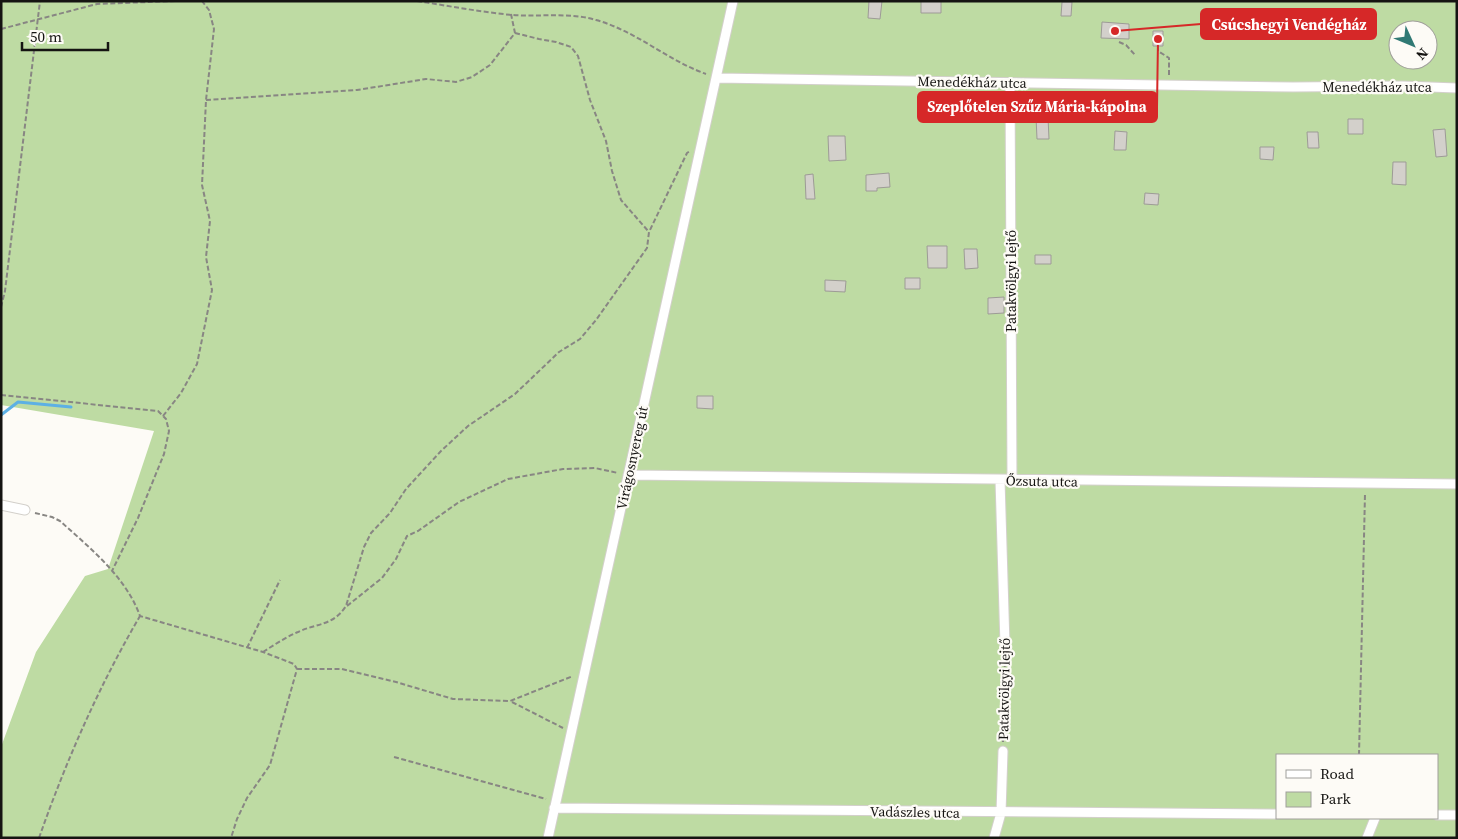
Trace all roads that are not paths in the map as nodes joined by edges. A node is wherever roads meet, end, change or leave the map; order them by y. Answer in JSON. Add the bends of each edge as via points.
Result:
{"nodes":[{"id":1,"x":733,"y":1,"type":"edge"},
{"id":2,"x":716,"y":78,"type":"junction"},
{"id":3,"x":1010,"y":82,"type":"junction"},
{"id":4,"x":1457,"y":88,"type":"edge"},
{"id":5,"x":628,"y":476,"type":"junction"},
{"id":6,"x":1000,"y":480,"type":"junction"},
{"id":7,"x":1012,"y":480,"type":"junction"},
{"id":8,"x":1457,"y":484,"type":"edge"},
{"id":9,"x":1,"y":505,"type":"edge"},
{"id":10,"x":25,"y":510,"type":"road end"},
{"id":11,"x":1005,"y":644,"type":"road end"},
{"id":12,"x":1002,"y":751,"type":"road end"},
{"id":13,"x":555,"y":805,"type":"junction"},
{"id":14,"x":1001,"y":813,"type":"junction"},
{"id":15,"x":1276,"y":814,"type":"edge"},
{"id":16,"x":1438,"y":815,"type":"edge"},
{"id":17,"x":1457,"y":816,"type":"edge"},
{"id":18,"x":1375,"y":819,"type":"edge"},
{"id":19,"x":548,"y":838,"type":"edge"},
{"id":20,"x":994,"y":838,"type":"edge"},
{"id":21,"x":1367,"y":838,"type":"edge"}],
"edges":[{"from":1,"to":2,"type":"street"},
{"from":2,"to":3,"type":"street","name":"Menedékház utca"},
{"from":2,"to":5,"type":"street","name":"Virágosnyereg út"},
{"from":3,"to":4,"type":"street","name":"Menedékház utca"},
{"from":3,"to":7,"type":"street","name":"Patakvölgyi lejtő"},
{"from":5,"to":6,"type":"street","name":"Őzsuta utca"},
{"from":5,"to":13,"type":"street","name":"Virágosnyereg út"},
{"from":6,"to":7,"type":"street","name":"Őzsuta utca"},
{"from":6,"to":11,"type":"street","name":"Patakvölgyi lejtő"},
{"from":7,"to":8,"type":"street","name":"Őzsuta utca"},
{"from":9,"to":10,"type":"street"},
{"from":12,"to":14,"type":"street","name":"Patakvölgyi lejtő"},
{"from":13,"to":14,"type":"street","name":"Vadászles utca"},
{"from":13,"to":19,"type":"street","name":"Virágosnyereg út"},
{"from":14,"to":15,"type":"street","name":"Vadászles utca"},
{"from":14,"to":20,"type":"street","name":"Patakvölgyi lejtő"},
{"from":16,"to":17,"type":"street"},
{"from":18,"to":21,"type":"street"}]}
